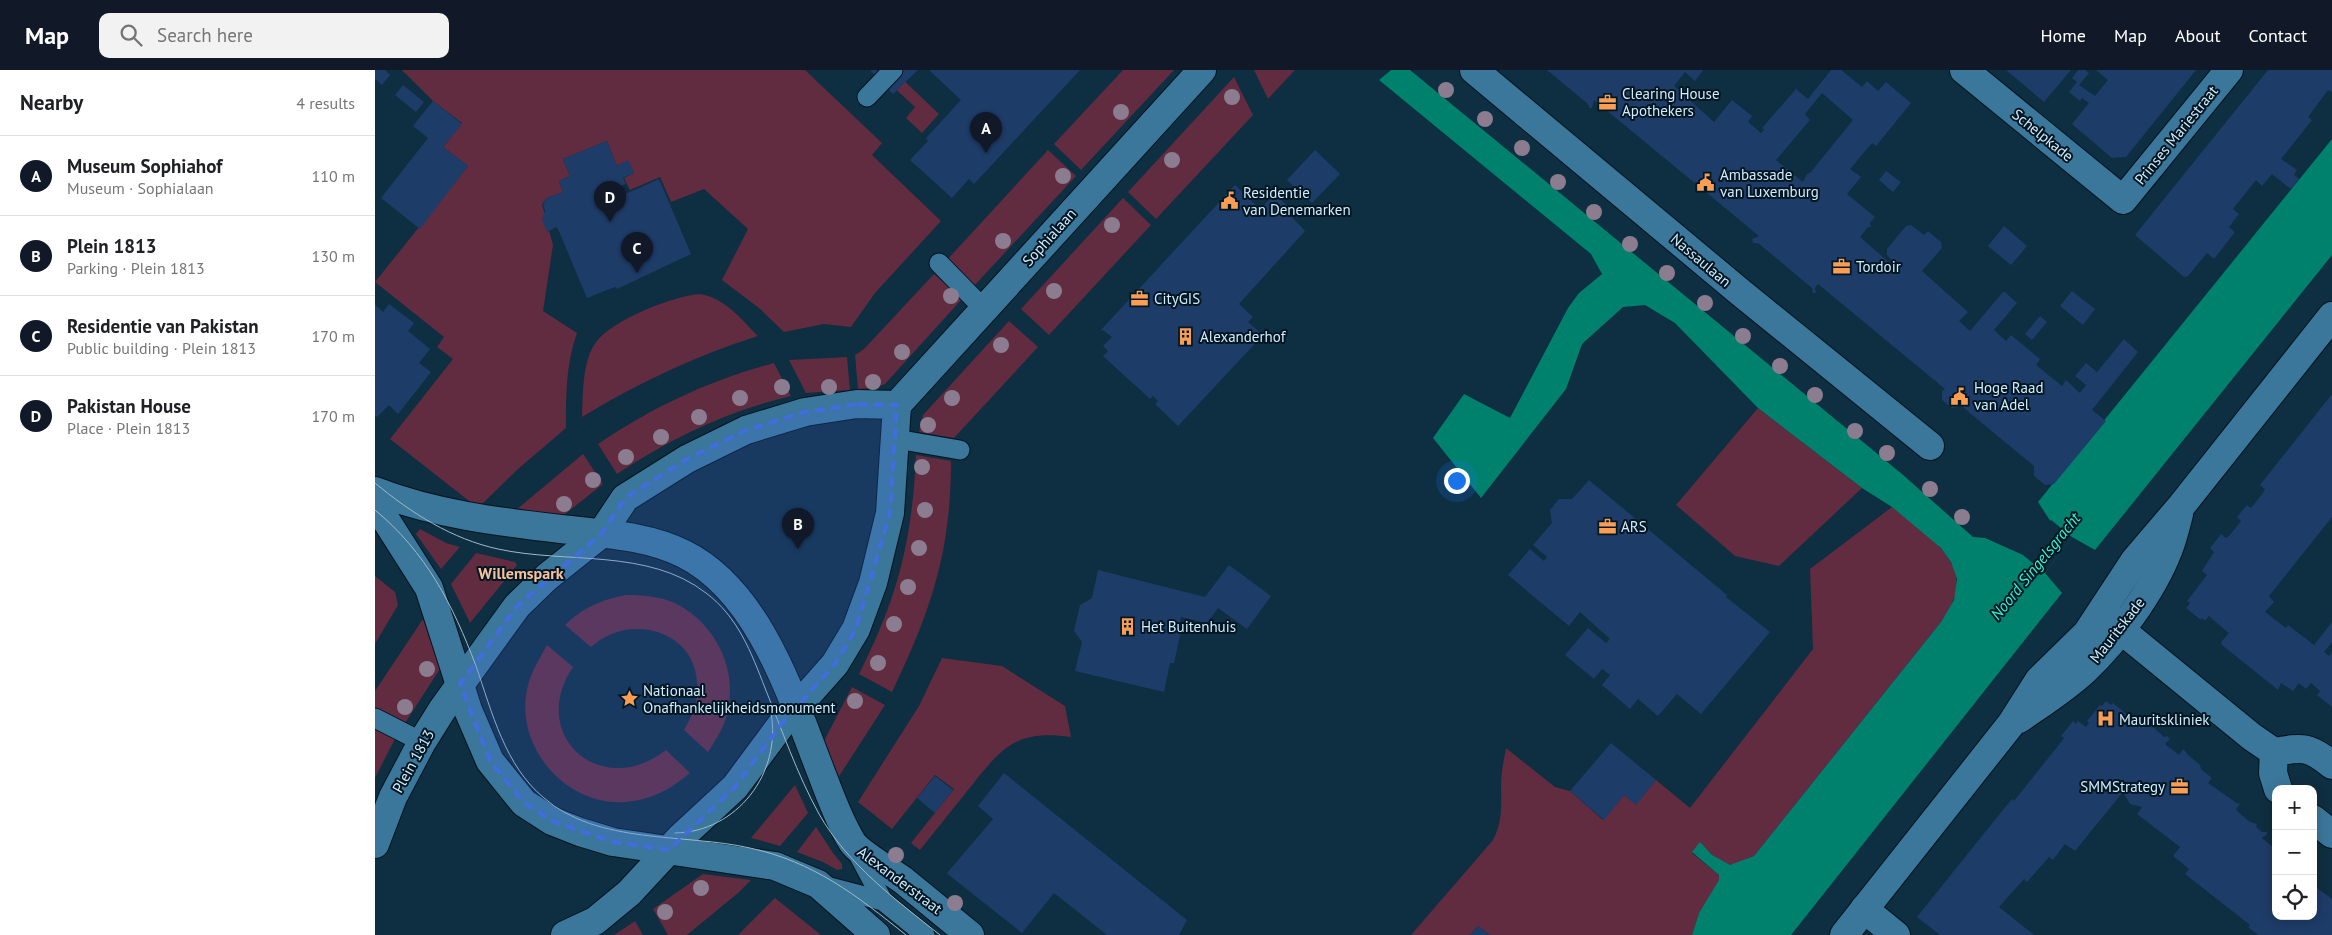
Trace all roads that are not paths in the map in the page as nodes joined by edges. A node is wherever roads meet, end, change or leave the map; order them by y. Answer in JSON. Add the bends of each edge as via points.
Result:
{"nodes":[{"id":1,"x":893,"y":70,"type":"edge"},
{"id":2,"x":1202,"y":70,"type":"edge"},
{"id":3,"x":1474,"y":70,"type":"edge"},
{"id":4,"x":1964,"y":70,"type":"edge"},
{"id":5,"x":2229,"y":70,"type":"edge"},
{"id":6,"x":867,"y":96,"type":"dead end"},
{"id":7,"x":2123,"y":200,"type":"joint"},
{"id":8,"x":939,"y":263,"type":"dead end"},
{"id":9,"x":984,"y":309,"type":"junction"},
{"id":10,"x":2332,"y":316,"type":"edge"},
{"id":11,"x":897,"y":405,"type":"junction"},
{"id":12,"x":896,"y":439,"type":"junction"},
{"id":13,"x":1930,"y":446,"type":"dead end"},
{"id":14,"x":960,"y":450,"type":"dead end"},
{"id":15,"x":375,"y":491,"type":"edge"},
{"id":16,"x":375,"y":503,"type":"edge"},
{"id":17,"x":601,"y":534,"type":"junction"},
{"id":18,"x":2112,"y":621,"type":"junction"},
{"id":19,"x":460,"y":684,"type":"junction"},
{"id":20,"x":796,"y":708,"type":"junction"},
{"id":21,"x":375,"y":718,"type":"edge"},
{"id":22,"x":422,"y":742,"type":"junction"},
{"id":23,"x":2274,"y":752,"type":"junction"},
{"id":24,"x":2332,"y":764,"type":"edge"},
{"id":25,"x":2277,"y":785,"type":"edge"},
{"id":26,"x":2317,"y":822,"type":"edge"},
{"id":27,"x":2332,"y":834,"type":"edge"},
{"id":28,"x":375,"y":844,"type":"edge"},
{"id":29,"x":853,"y":844,"type":"junction"},
{"id":30,"x":669,"y":850,"type":"junction"},
{"id":31,"x":818,"y":884,"type":"junction"},
{"id":32,"x":883,"y":901,"type":"junction"},
{"id":33,"x":1864,"y":909,"type":"junction"},
{"id":34,"x":565,"y":935,"type":"edge"},
{"id":35,"x":877,"y":935,"type":"edge"},
{"id":36,"x":925,"y":935,"type":"edge"},
{"id":37,"x":970,"y":935,"type":"edge"},
{"id":38,"x":1844,"y":935,"type":"edge"},
{"id":39,"x":1897,"y":935,"type":"edge"}],
"edges":[{"from":1,"to":6,"type":"lane"},
{"from":2,"to":9,"type":"street","name":"Sophialaan"},
{"from":3,"to":13,"type":"street","name":"Nassaulaan"},
{"from":4,"to":7,"type":"street","name":"Schelpkade"},
{"from":5,"to":7,"type":"street","name":"Prinses Mariestraat"},
{"from":8,"to":9,"type":"lane"},
{"from":9,"to":11,"type":"street","name":"Sophialaan"},
{"from":10,"to":18,"type":"street","name":"Mauritskade","via":[[2182,505],[2168,551],[2139,604]]},
{"from":11,"to":12,"type":"street"},
{"from":11,"to":17,"type":"street","name":"Plein 1813","via":[[857,404],[805,412],[745,430],[687,459],[625,498]]},
{"from":12,"to":14,"type":"lane"},
{"from":12,"to":20,"type":"street","via":[[890,513],[873,583],[856,629],[835,664]]},
{"from":15,"to":17,"type":"street","via":[[394,499],[489,521]]},
{"from":16,"to":19,"type":"street","via":[[429,588]]},
{"from":17,"to":19,"type":"street","name":"Plein 1813","via":[[517,606]]},
{"from":17,"to":20,"type":"street","via":[[648,541],[683,554],[713,572],[741,601]]},
{"from":18,"to":23,"type":"street"},
{"from":18,"to":33,"type":"street","name":"Mauritskade","via":[[2105,651],[2059,691],[2011,724]]},
{"from":19,"to":22,"type":"street","name":"Plein 1813"},
{"from":19,"to":30,"type":"street","via":[[490,761],[524,803],[552,821],[580,832],[613,842]]},
{"from":20,"to":29,"type":"street","name":"Alexanderstraat","via":[[831,798]]},
{"from":20,"to":30,"type":"street","via":[[735,787]]},
{"from":21,"to":22,"type":"lane"},
{"from":22,"to":28,"type":"street","name":"Plein 1813","via":[[393,796]]},
{"from":23,"to":24,"type":"street","via":[[2297,748],[2315,751]]},
{"from":23,"to":25,"type":"street","via":[[2273,772]]},
{"from":26,"to":27,"type":"street"},
{"from":29,"to":32,"type":"lane","name":"Alexanderstraat"},
{"from":29,"to":37,"type":"street","name":"Alexanderstraat"},
{"from":30,"to":31,"type":"street","name":"Alexanderstraat","via":[[775,866]]},
{"from":30,"to":34,"type":"street","via":[[629,893],[595,921]]},
{"from":31,"to":32,"type":"lane","name":"Alexanderstraat"},
{"from":31,"to":35,"type":"street","name":"Alexanderstraat"},
{"from":32,"to":36,"type":"lane","name":"Alexanderstraat"},
{"from":33,"to":38,"type":"street","name":"Mauritskade"},
{"from":33,"to":39,"type":"street"}]}
